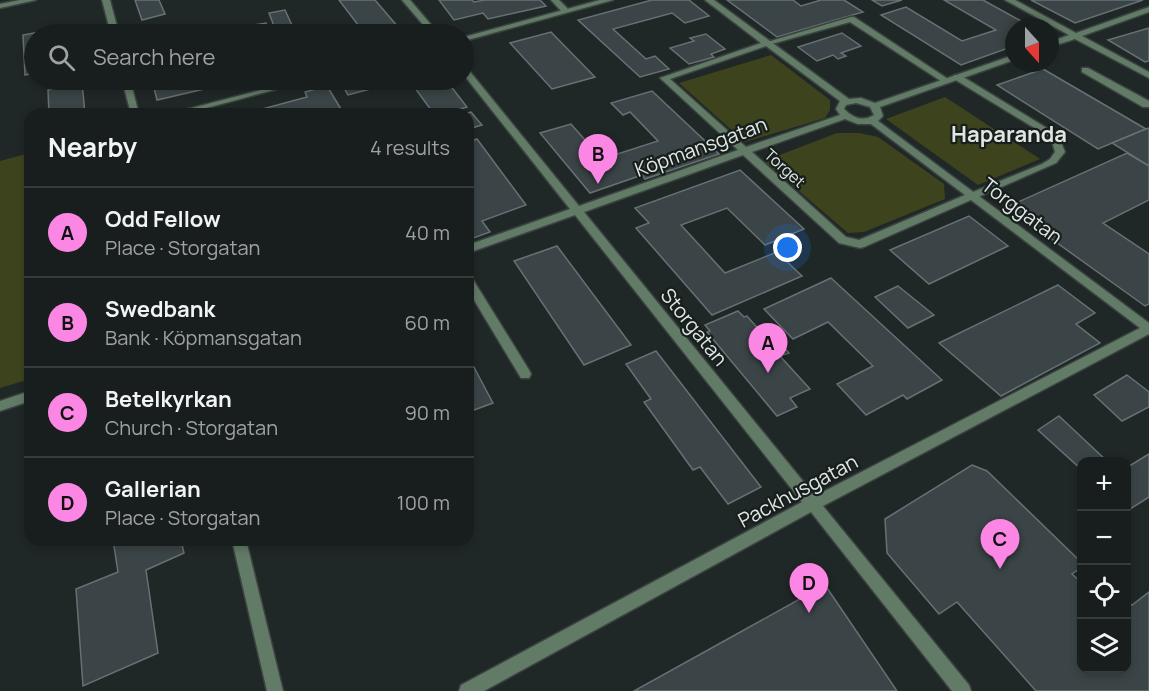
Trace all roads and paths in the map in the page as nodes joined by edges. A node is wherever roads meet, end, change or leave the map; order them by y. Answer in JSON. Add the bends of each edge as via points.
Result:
{"nodes":[{"id":1,"x":32,"y":0,"type":"edge"},
{"id":2,"x":106,"y":0,"type":"edge"},
{"id":3,"x":406,"y":0,"type":"edge"},
{"id":4,"x":555,"y":0,"type":"edge"},
{"id":5,"x":609,"y":0,"type":"edge"},
{"id":6,"x":709,"y":0,"type":"edge"},
{"id":7,"x":1009,"y":0,"type":"edge"},
{"id":8,"x":0,"y":6,"type":"edge"},
{"id":9,"x":566,"y":11,"type":"junction"},
{"id":10,"x":1148,"y":11,"type":"edge"},
{"id":11,"x":112,"y":24,"type":"edge"},
{"id":12,"x":426,"y":24,"type":"edge"},
{"id":13,"x":474,"y":36,"type":"edge"},
{"id":14,"x":1076,"y":36,"type":"junction"},
{"id":15,"x":1059,"y":42,"type":"edge"},
{"id":16,"x":768,"y":43,"type":"junction"},
{"id":17,"x":1005,"y":60,"type":"edge"},
{"id":18,"x":1085,"y":70,"type":"dead end"},
{"id":19,"x":1149,"y":75,"type":"edge"},
{"id":20,"x":952,"y":79,"type":"junction"},
{"id":21,"x":474,"y":83,"type":"edge"},
{"id":22,"x":129,"y":90,"type":"edge"},
{"id":23,"x":255,"y":90,"type":"edge"},
{"id":24,"x":847,"y":102,"type":"junction"},
{"id":25,"x":1149,"y":104,"type":"edge"},
{"id":26,"x":874,"y":106,"type":"junction"},
{"id":27,"x":133,"y":108,"type":"edge"},
{"id":28,"x":194,"y":108,"type":"edge"},
{"id":29,"x":845,"y":116,"type":"junction"},
{"id":30,"x":873,"y":121,"type":"junction"},
{"id":31,"x":744,"y":152,"type":"junction"},
{"id":32,"x":972,"y":196,"type":"junction"},
{"id":33,"x":575,"y":212,"type":"junction"},
{"id":34,"x":474,"y":247,"type":"edge"},
{"id":35,"x":474,"y":291,"type":"edge"},
{"id":36,"x":1149,"y":329,"type":"edge"},
{"id":37,"x":525,"y":374,"type":"dead end"},
{"id":38,"x":24,"y":398,"type":"edge"},
{"id":39,"x":0,"y":406,"type":"edge"},
{"id":40,"x":812,"y":504,"type":"junction"},
{"id":41,"x":240,"y":546,"type":"edge"},
{"id":42,"x":275,"y":691,"type":"edge"},
{"id":43,"x":467,"y":691,"type":"edge"},
{"id":44,"x":963,"y":691,"type":"edge"}],
"edges":[{"from":1,"to":8,"type":"street"},
{"from":2,"to":11,"type":"street"},
{"from":3,"to":12,"type":"street"},
{"from":4,"to":9,"type":"street"},
{"from":5,"to":9,"type":"street"},
{"from":6,"to":16,"type":"street"},
{"from":7,"to":14,"type":"street"},
{"from":9,"to":13,"type":"street"},
{"from":10,"to":14,"type":"street"},
{"from":14,"to":15,"type":"street"},
{"from":14,"to":19,"type":"street"},
{"from":16,"to":20,"type":"street","name":"Torget","via":[[851,20]]},
{"from":16,"to":24,"type":"street"},
{"from":16,"to":31,"type":"street","name":"Torget","via":[[664,78]]},
{"from":17,"to":20,"type":"street"},
{"from":18,"to":25,"type":"street"},
{"from":20,"to":26,"type":"street"},
{"from":20,"to":32,"type":"street","name":"Torget","via":[[1055,137],[1060,152],[1045,166]]},
{"from":21,"to":33,"type":"street","name":"Storgatan"},
{"from":22,"to":27,"type":"street"},
{"from":23,"to":28,"type":"street"},
{"from":24,"to":26,"type":"street","via":[[858,100]]},
{"from":24,"to":29,"type":"street","via":[[840,109]]},
{"from":26,"to":30,"type":"street","via":[[879,113]]},
{"from":29,"to":30,"type":"street","name":"Torggatan","via":[[861,122]]},
{"from":29,"to":31,"type":"street","name":"Köpmansgatan"},
{"from":30,"to":32,"type":"street","name":"Torggatan"},
{"from":31,"to":32,"type":"street","name":"Torget","via":[[843,240],[860,244]]},
{"from":31,"to":33,"type":"street","name":"Köpmansgatan"},
{"from":32,"to":36,"type":"street","name":"Torggatan"},
{"from":33,"to":34,"type":"street","name":"Köpmansgatan"},
{"from":33,"to":40,"type":"street","name":"Storgatan"},
{"from":35,"to":37,"type":"street"},
{"from":36,"to":40,"type":"street","name":"Packhusgatan"},
{"from":38,"to":39,"type":"street"},
{"from":40,"to":43,"type":"street","name":"Packhusgatan"},
{"from":40,"to":44,"type":"street","name":"Storgatan"},
{"from":41,"to":42,"type":"street"}]}
